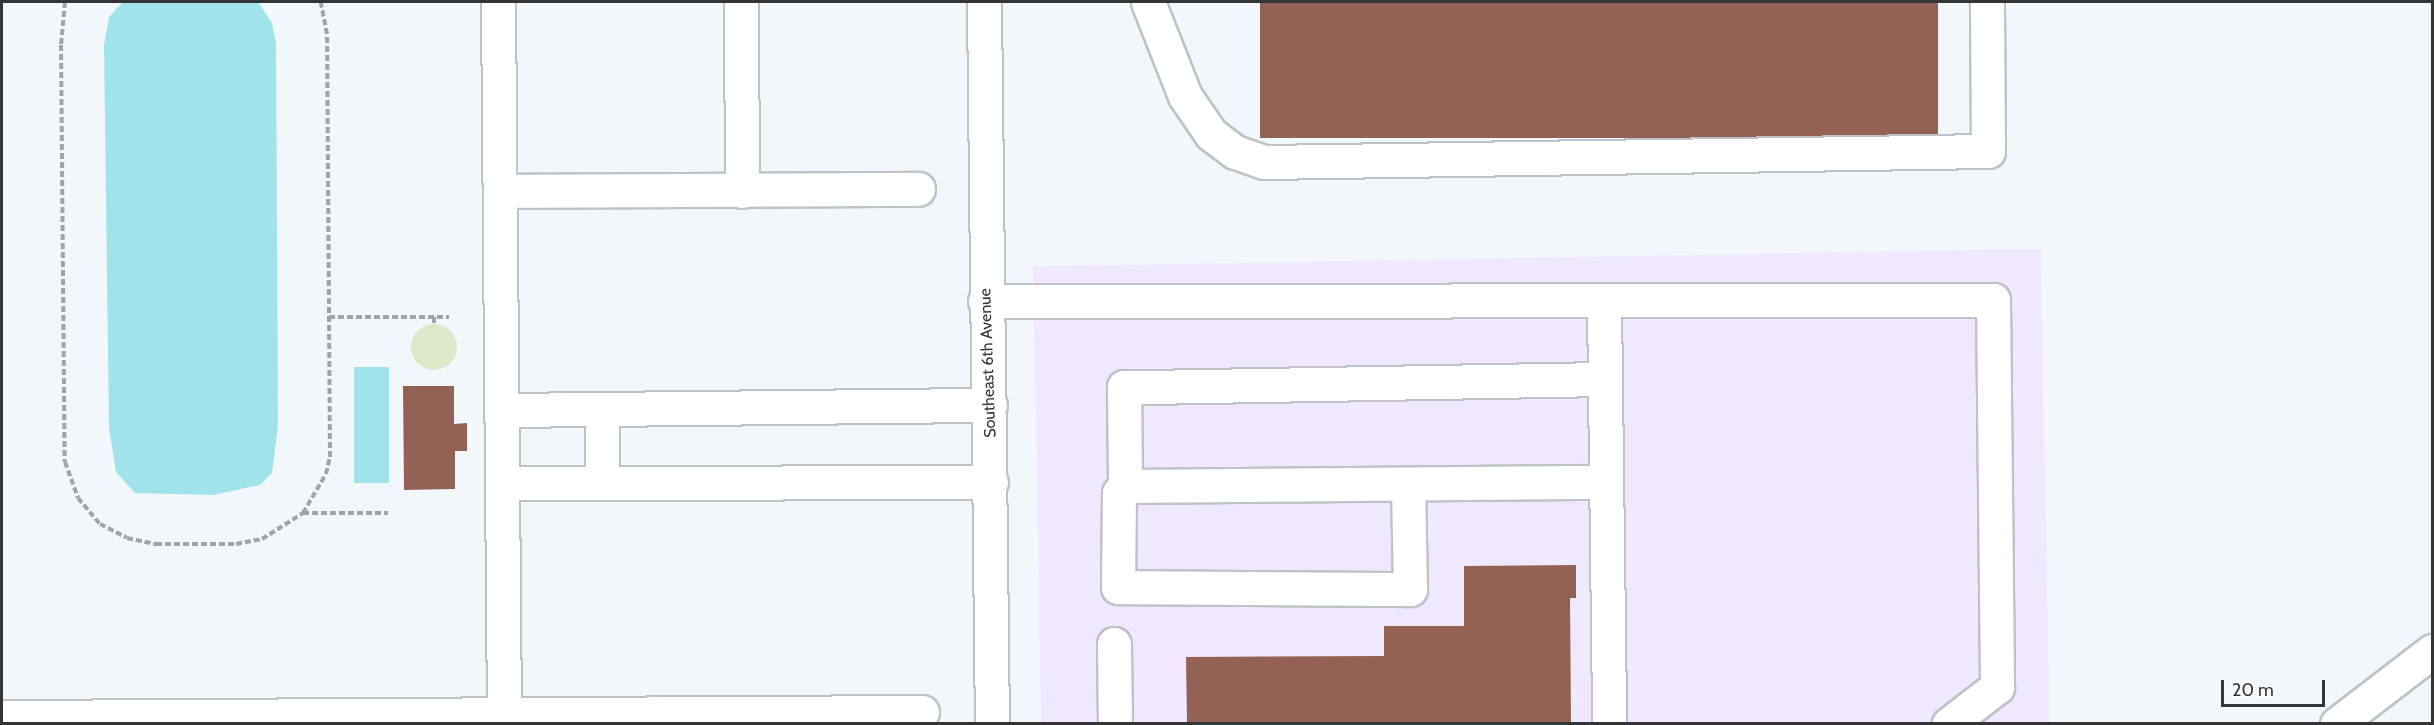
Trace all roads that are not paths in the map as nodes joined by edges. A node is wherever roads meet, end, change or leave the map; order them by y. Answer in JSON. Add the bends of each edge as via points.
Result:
{"nodes":[{"id":1,"x":498,"y":2,"type":"edge"},
{"id":2,"x":741,"y":2,"type":"edge"},
{"id":3,"x":984,"y":2,"type":"edge"},
{"id":4,"x":1148,"y":2,"type":"edge"},
{"id":5,"x":1987,"y":2,"type":"edge"},
{"id":6,"x":918,"y":189,"type":"dead end"},
{"id":7,"x":500,"y":190,"type":"junction"},
{"id":8,"x":742,"y":190,"type":"junction"},
{"id":9,"x":985,"y":301,"type":"junction"},
{"id":10,"x":1604,"y":303,"type":"junction"},
{"id":11,"x":1605,"y":380,"type":"junction"},
{"id":12,"x":990,"y":405,"type":"junction"},
{"id":13,"x":502,"y":410,"type":"junction"},
{"id":14,"x":602,"y":410,"type":"junction"},
{"id":15,"x":602,"y":482,"type":"junction"},
{"id":16,"x":990,"y":482,"type":"junction"},
{"id":17,"x":1606,"y":482,"type":"junction"},
{"id":18,"x":503,"y":483,"type":"junction"},
{"id":19,"x":1407,"y":484,"type":"junction"},
{"id":20,"x":1125,"y":486,"type":"junction"},
{"id":21,"x":1114,"y":644,"type":"dead end"},
{"id":22,"x":2433,"y":651,"type":"edge"},
{"id":23,"x":922,"y":712,"type":"dead end"},
{"id":24,"x":504,"y":715,"type":"junction"},
{"id":25,"x":2,"y":717,"type":"edge"},
{"id":26,"x":745,"y":718,"type":"edge"},
{"id":27,"x":992,"y":723,"type":"edge"},
{"id":28,"x":1115,"y":723,"type":"edge"},
{"id":29,"x":1610,"y":723,"type":"edge"},
{"id":30,"x":1949,"y":723,"type":"edge"},
{"id":31,"x":2337,"y":723,"type":"edge"}],
"edges":[{"from":1,"to":7,"type":"main road"},
{"from":2,"to":8,"type":"main road"},
{"from":3,"to":9,"type":"main road","name":"Southeast 6th Avenue"},
{"from":4,"to":5,"type":"main road","via":[[1185,96],[1211,134],[1235,152],[1264,162],[1988,151]]},
{"from":6,"to":8,"type":"main road"},
{"from":7,"to":8,"type":"main road"},
{"from":7,"to":13,"type":"main road"},
{"from":9,"to":10,"type":"main road","via":[[1401,298],[1432,303]]},
{"from":9,"to":12,"type":"main road","name":"Southeast 6th Avenue"},
{"from":10,"to":11,"type":"main road"},
{"from":10,"to":30,"type":"main road","via":[[1993,300],[1996,687]]},
{"from":11,"to":17,"type":"main road"},
{"from":11,"to":20,"type":"main road","via":[[1124,387]]},
{"from":12,"to":14,"type":"main road"},
{"from":12,"to":16,"type":"main road","name":"Southeast 6th Avenue"},
{"from":13,"to":14,"type":"main road"},
{"from":13,"to":18,"type":"main road"},
{"from":14,"to":15,"type":"main road"},
{"from":15,"to":16,"type":"main road"},
{"from":15,"to":18,"type":"main road"},
{"from":16,"to":27,"type":"main road","name":"Southeast 6th Avenue"},
{"from":17,"to":19,"type":"main road"},
{"from":17,"to":29,"type":"main road"},
{"from":18,"to":24,"type":"main road"},
{"from":19,"to":20,"type":"main road"},
{"from":19,"to":20,"type":"main road","via":[[1410,589],[1118,587],[1119,493]]},
{"from":21,"to":28,"type":"main road"},
{"from":22,"to":31,"type":"main road"},
{"from":23,"to":26,"type":"main road"},
{"from":24,"to":25,"type":"main road"},
{"from":24,"to":26,"type":"main road"}]}
